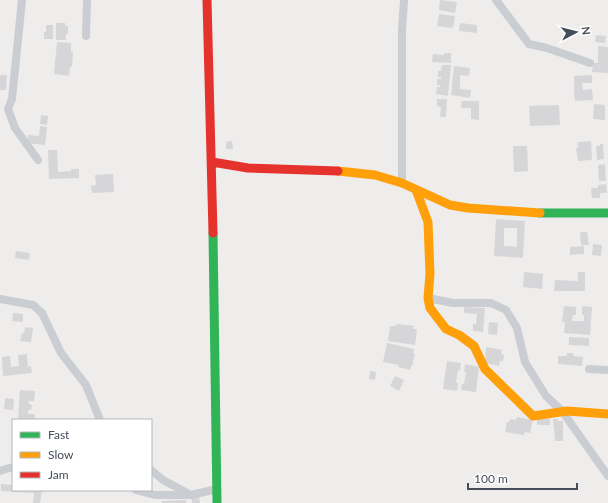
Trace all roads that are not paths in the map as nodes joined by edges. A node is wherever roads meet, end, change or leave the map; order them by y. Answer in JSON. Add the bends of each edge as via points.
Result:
{"nodes":[{"id":1,"x":22,"y":0,"type":"edge"},
{"id":2,"x":87,"y":0,"type":"edge"},
{"id":3,"x":207,"y":0,"type":"edge"},
{"id":4,"x":404,"y":0,"type":"edge"},
{"id":5,"x":496,"y":0,"type":"edge"},
{"id":6,"x":86,"y":36,"type":"dead end"},
{"id":7,"x":590,"y":63,"type":"dead end"},
{"id":8,"x":38,"y":160,"type":"dead end"},
{"id":9,"x":212,"y":162,"type":"junction"},
{"id":10,"x":402,"y":183,"type":"junction"},
{"id":11,"x":416,"y":190,"type":"junction"},
{"id":12,"x":608,"y":213,"type":"edge"},
{"id":13,"x":428,"y":298,"type":"junction"},
{"id":14,"x":0,"y":299,"type":"edge"},
{"id":15,"x":589,"y":369,"type":"dead end"},
{"id":16,"x":608,"y":370,"type":"edge"},
{"id":17,"x":562,"y":411,"type":"junction"},
{"id":18,"x":608,"y":414,"type":"edge"},
{"id":19,"x":100,"y":419,"type":"edge"},
{"id":20,"x":12,"y":467,"type":"edge"},
{"id":21,"x":0,"y":471,"type":"edge"},
{"id":22,"x":152,"y":471,"type":"edge"},
{"id":23,"x":608,"y":476,"type":"edge"},
{"id":24,"x":216,"y":489,"type":"junction"},
{"id":25,"x":140,"y":491,"type":"edge"},
{"id":26,"x":191,"y":495,"type":"junction"},
{"id":27,"x":217,"y":503,"type":"edge"}],
"edges":[{"from":1,"to":8,"type":"street","via":[[12,99],[8,109],[15,128]]},
{"from":2,"to":6,"type":"street"},
{"from":3,"to":9,"type":"main road"},
{"from":4,"to":10,"type":"street"},
{"from":5,"to":7,"type":"street","via":[[529,44]]},
{"from":9,"to":10,"type":"main road","via":[[248,168],[348,171]]},
{"from":9,"to":24,"type":"main road"},
{"from":10,"to":11,"type":"main road"},
{"from":11,"to":12,"type":"main road","via":[[450,205],[468,208]]},
{"from":11,"to":13,"type":"main road","via":[[428,222]]},
{"from":13,"to":17,"type":"main road","via":[[430,308],[446,329],[460,335],[474,346],[485,369],[527,411],[533,416],[543,416]]},
{"from":13,"to":17,"type":"street","via":[[453,303],[491,303],[506,310],[517,328],[525,362],[546,396]]},
{"from":14,"to":19,"type":"street","via":[[33,305],[42,313],[62,353],[86,385]]},
{"from":15,"to":16,"type":"street"},
{"from":17,"to":18,"type":"main road"},
{"from":17,"to":23,"type":"street"},
{"from":20,"to":21,"type":"street"},
{"from":22,"to":26,"type":"street"},
{"from":24,"to":26,"type":"street"},
{"from":24,"to":27,"type":"main road"},
{"from":25,"to":26,"type":"street","via":[[155,495]]}]}
